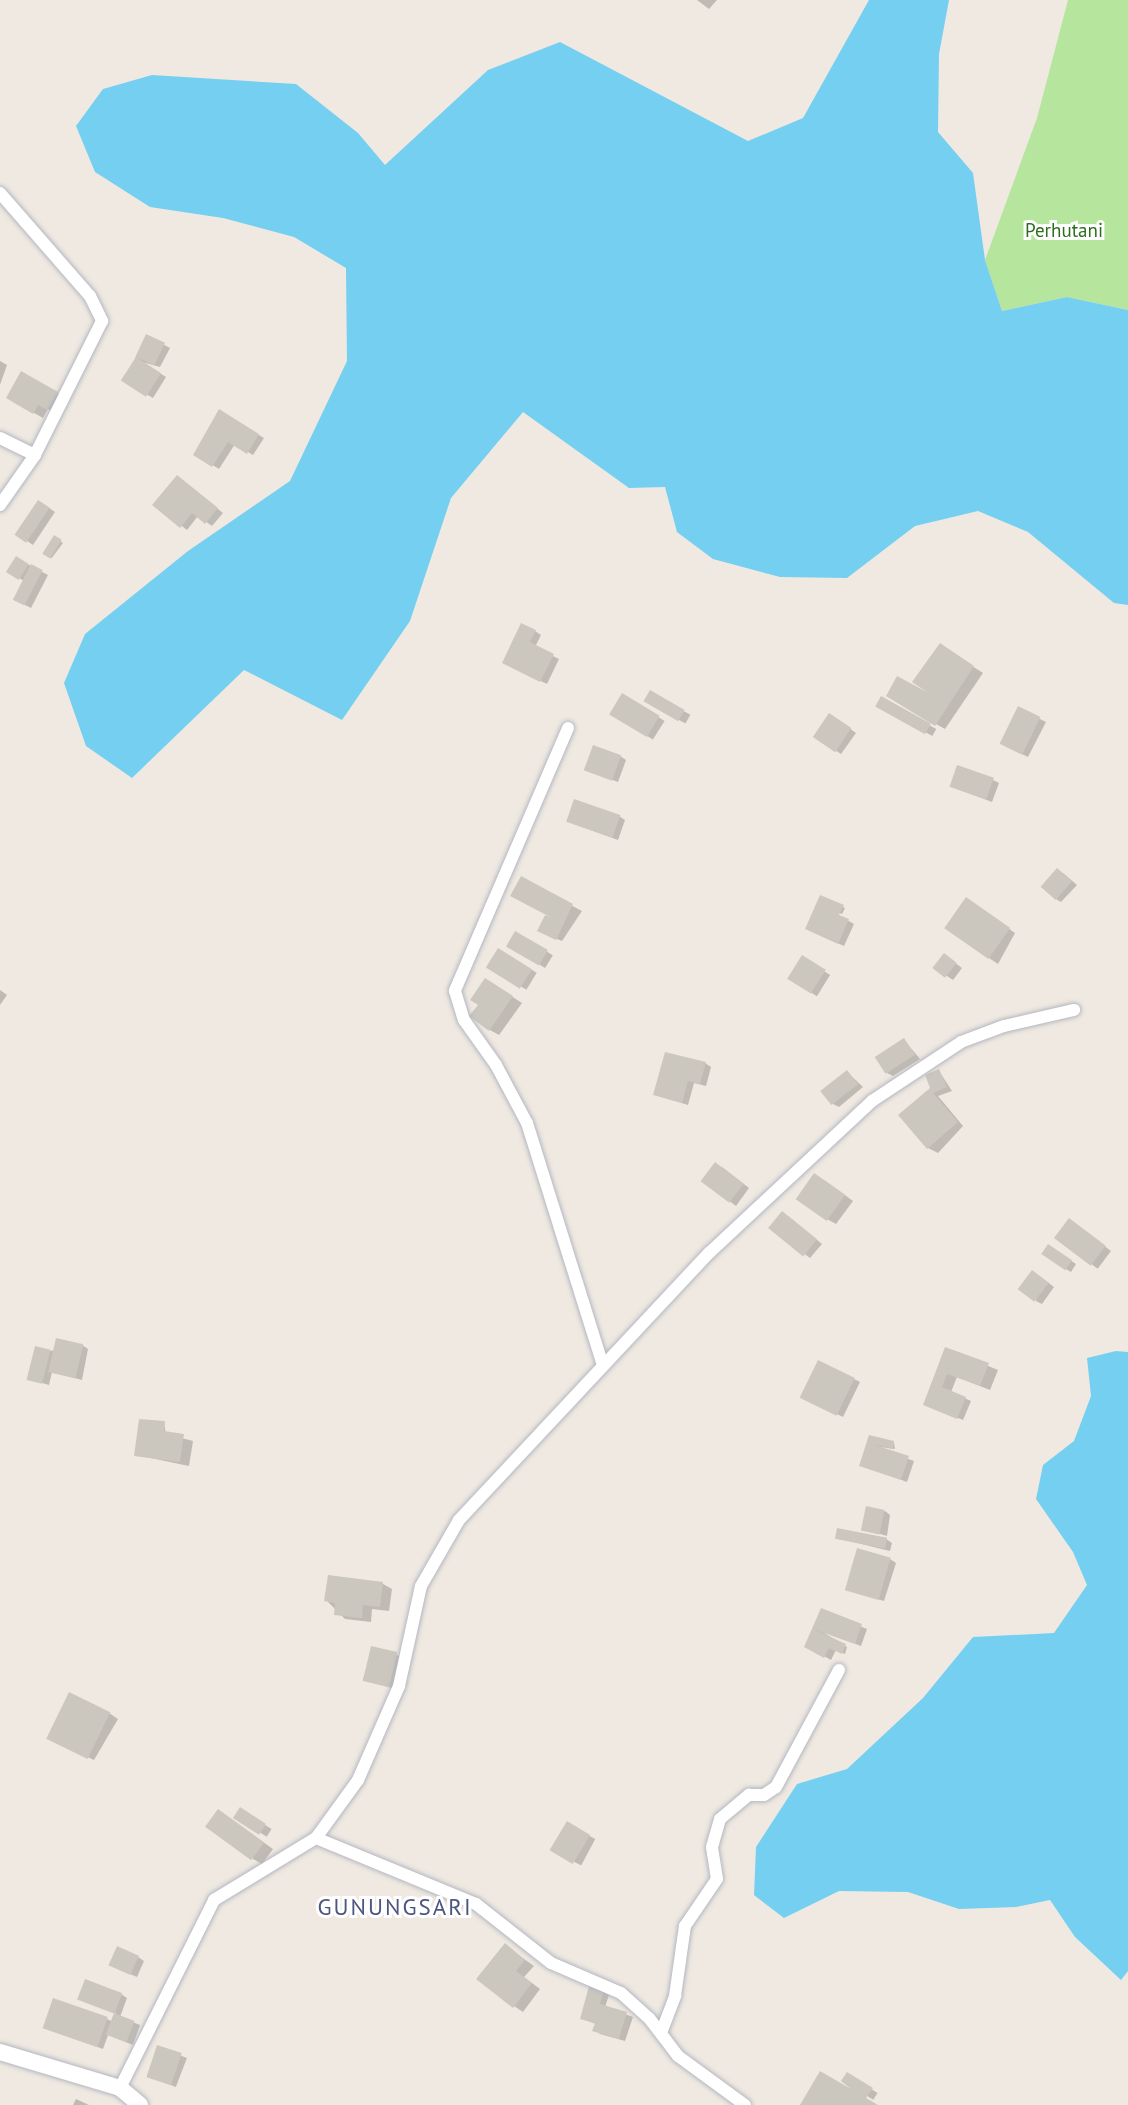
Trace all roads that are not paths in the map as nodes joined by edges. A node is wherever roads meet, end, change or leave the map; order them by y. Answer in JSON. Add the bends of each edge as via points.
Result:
{"nodes":[{"id":1,"x":0,"y":193,"type":"edge"},
{"id":2,"x":0,"y":438,"type":"edge"},
{"id":3,"x":35,"y":455,"type":"junction"},
{"id":4,"x":0,"y":505,"type":"edge"},
{"id":5,"x":568,"y":727,"type":"dead end"},
{"id":6,"x":1074,"y":1010,"type":"dead end"},
{"id":7,"x":602,"y":1363,"type":"junction"},
{"id":8,"x":839,"y":1670,"type":"dead end"},
{"id":9,"x":316,"y":1838,"type":"junction"},
{"id":10,"x":661,"y":2033,"type":"junction"},
{"id":11,"x":0,"y":2052,"type":"edge"},
{"id":12,"x":120,"y":2088,"type":"junction"},
{"id":13,"x":139,"y":2105,"type":"edge"},
{"id":14,"x":745,"y":2105,"type":"edge"}],
"edges":[{"from":1,"to":3,"type":"street","via":[[102,315],[90,350]]},
{"from":2,"to":3,"type":"street"},
{"from":3,"to":4,"type":"street"},
{"from":5,"to":7,"type":"street","via":[[455,991],[464,1020],[496,1065],[527,1123]]},
{"from":6,"to":7,"type":"street","via":[[1004,1026],[961,1042],[872,1101],[709,1253]]},
{"from":7,"to":9,"type":"street","via":[[444,1539],[421,1586],[399,1686],[379,1739],[358,1780]]},
{"from":8,"to":10,"type":"street","via":[[776,1787],[764,1795],[748,1796],[720,1819],[712,1847],[717,1879],[684,1927],[675,1996]]},
{"from":9,"to":10,"type":"street","via":[[476,1904],[551,1963],[632,2000]]},
{"from":9,"to":12,"type":"street","via":[[214,1900]]},
{"from":10,"to":14,"type":"street","via":[[697,2073]]},
{"from":11,"to":12,"type":"street"},
{"from":12,"to":13,"type":"street"}]}
